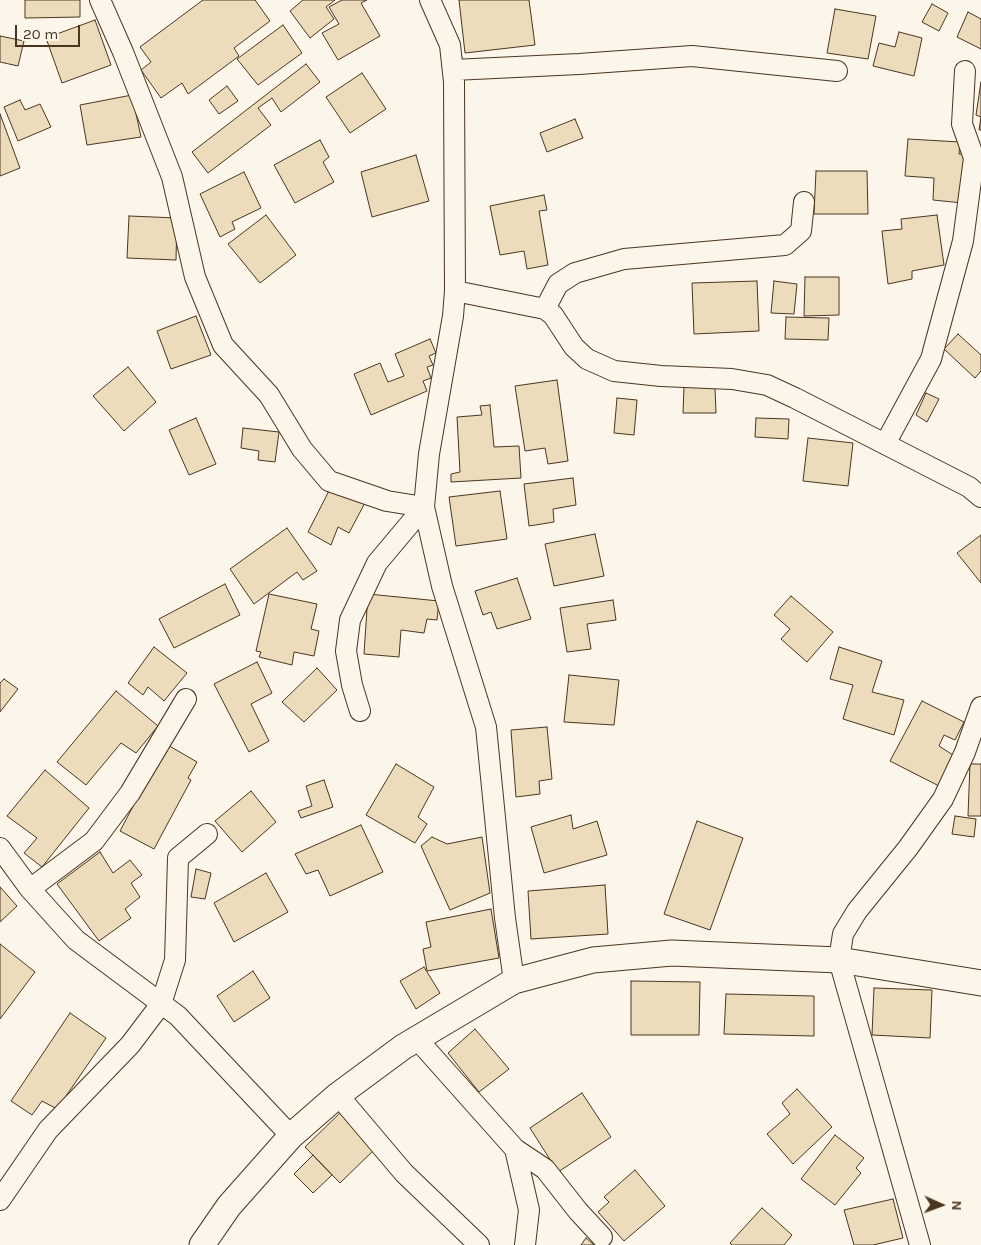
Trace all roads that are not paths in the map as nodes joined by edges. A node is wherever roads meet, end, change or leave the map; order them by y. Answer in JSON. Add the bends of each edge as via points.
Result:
{"nodes":[{"id":1,"x":100,"y":0,"type":"edge"},
{"id":2,"x":430,"y":0,"type":"edge"},
{"id":3,"x":453,"y":70,"type":"junction"},
{"id":4,"x":836,"y":71,"type":"dead end"},
{"id":5,"x":965,"y":71,"type":"dead end"},
{"id":6,"x":804,"y":202,"type":"dead end"},
{"id":7,"x":455,"y":291,"type":"junction"},
{"id":8,"x":545,"y":309,"type":"junction"},
{"id":9,"x":885,"y":444,"type":"junction"},
{"id":10,"x":981,"y":497,"type":"edge"},
{"id":11,"x":424,"y":507,"type":"junction"},
{"id":12,"x":186,"y":699,"type":"dead end"},
{"id":13,"x":981,"y":707,"type":"edge"},
{"id":14,"x":360,"y":711,"type":"dead end"},
{"id":15,"x":207,"y":834,"type":"dead end"},
{"id":16,"x":0,"y":848,"type":"edge"},
{"id":17,"x":30,"y":889,"type":"junction"},
{"id":18,"x":839,"y":960,"type":"junction"},
{"id":19,"x":514,"y":981,"type":"junction"},
{"id":20,"x":981,"y":983,"type":"edge"},
{"id":21,"x":161,"y":1004,"type":"junction"},
{"id":22,"x":417,"y":1039,"type":"junction"},
{"id":23,"x":338,"y":1095,"type":"junction"},
{"id":24,"x":291,"y":1136,"type":"junction"},
{"id":25,"x":515,"y":1149,"type":"junction"},
{"id":26,"x":0,"y":1200,"type":"edge"},
{"id":27,"x":602,"y":1238,"type":"dead end"},
{"id":28,"x":202,"y":1245,"type":"edge"},
{"id":29,"x":479,"y":1245,"type":"edge"},
{"id":30,"x":525,"y":1245,"type":"edge"},
{"id":31,"x":920,"y":1245,"type":"edge"}],
"edges":[{"from":1,"to":11,"type":"street","via":[[172,177],[195,277],[223,345],[269,395],[302,449],[329,481],[387,501]]},
{"from":2,"to":3,"type":"street","via":[[450,45]]},
{"from":3,"to":4,"type":"street","via":[[692,56]]},
{"from":3,"to":7,"type":"street"},
{"from":5,"to":9,"type":"street","via":[[962,124],[974,158],[963,241],[931,359]]},
{"from":6,"to":8,"type":"street","via":[[801,231],[785,244],[624,259],[575,273],[558,284]]},
{"from":7,"to":8,"type":"street"},
{"from":7,"to":11,"type":"street","via":[[428,454]]},
{"from":8,"to":9,"type":"street","via":[[587,359],[614,371],[732,379],[767,385]]},
{"from":9,"to":10,"type":"street","via":[[969,487]]},
{"from":11,"to":14,"type":"street","via":[[377,563],[350,620],[346,651]]},
{"from":11,"to":19,"type":"street","via":[[442,586],[486,727]]},
{"from":12,"to":17,"type":"street","via":[[130,793],[94,841]]},
{"from":13,"to":18,"type":"street","via":[[942,799],[908,848],[857,911],[843,934]]},
{"from":15,"to":21,"type":"street","via":[[178,858],[175,960]]},
{"from":16,"to":17,"type":"street"},
{"from":17,"to":21,"type":"street","via":[[76,940]]},
{"from":18,"to":19,"type":"street","via":[[672,953],[593,960]]},
{"from":18,"to":20,"type":"street"},
{"from":18,"to":31,"type":"street"},
{"from":19,"to":22,"type":"street"},
{"from":21,"to":24,"type":"street","via":[[178,1016]]},
{"from":21,"to":26,"type":"street","via":[[130,1045],[48,1130]]},
{"from":22,"to":23,"type":"street"},
{"from":22,"to":25,"type":"street"},
{"from":23,"to":24,"type":"street"},
{"from":23,"to":29,"type":"street","via":[[404,1173]]},
{"from":24,"to":28,"type":"street","via":[[229,1206]]},
{"from":25,"to":27,"type":"street","via":[[545,1169]]},
{"from":25,"to":30,"type":"street","via":[[529,1210]]}]}
